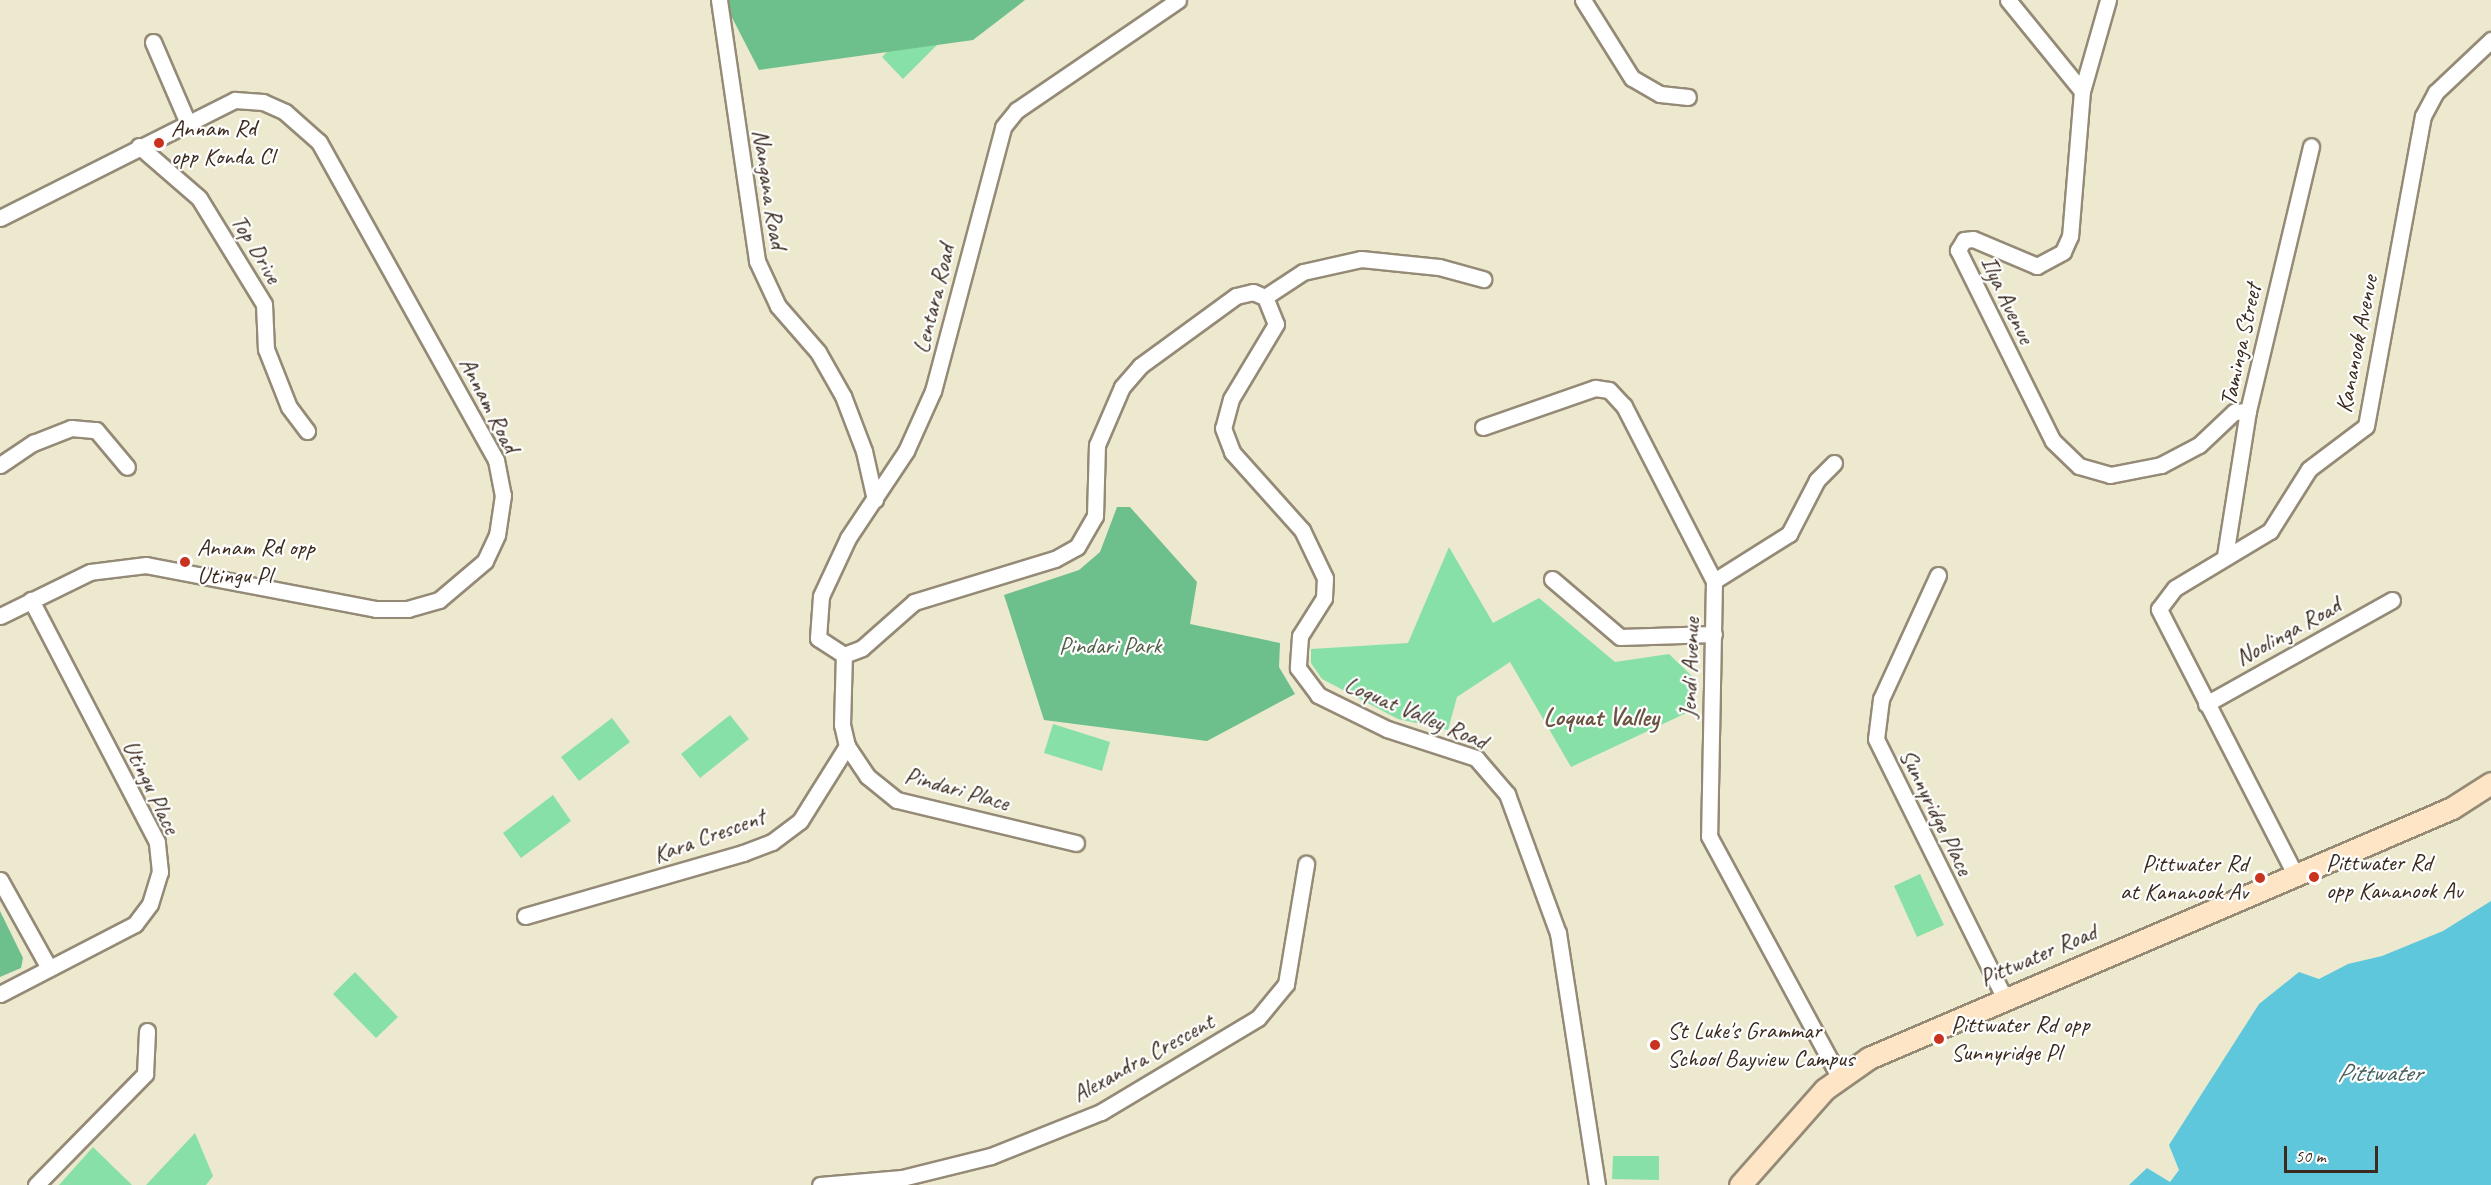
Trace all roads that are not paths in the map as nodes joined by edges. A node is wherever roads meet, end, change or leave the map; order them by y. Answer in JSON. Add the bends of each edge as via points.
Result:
{"nodes":[{"id":1,"x":719,"y":0,"type":"edge"},
{"id":2,"x":1178,"y":0,"type":"edge"},
{"id":3,"x":1583,"y":0,"type":"edge"},
{"id":4,"x":2008,"y":0,"type":"edge"},
{"id":5,"x":2108,"y":0,"type":"edge"},
{"id":6,"x":2491,"y":40,"type":"edge"},
{"id":7,"x":153,"y":42,"type":"dead end"},
{"id":8,"x":2082,"y":91,"type":"junction"},
{"id":9,"x":1688,"y":97,"type":"dead end"},
{"id":10,"x":187,"y":121,"type":"junction"},
{"id":11,"x":139,"y":146,"type":"junction"},
{"id":12,"x":2311,"y":146,"type":"dead end"},
{"id":13,"x":0,"y":218,"type":"edge"},
{"id":14,"x":1484,"y":279,"type":"dead end"},
{"id":15,"x":1265,"y":297,"type":"junction"},
{"id":16,"x":2248,"y":411,"type":"junction"},
{"id":17,"x":1483,"y":427,"type":"dead end"},
{"id":18,"x":307,"y":431,"type":"dead end"},
{"id":19,"x":1834,"y":463,"type":"dead end"},
{"id":20,"x":0,"y":465,"type":"edge"},
{"id":21,"x":127,"y":467,"type":"dead end"},
{"id":22,"x":875,"y":500,"type":"junction"},
{"id":23,"x":2225,"y":556,"type":"junction"},
{"id":24,"x":1938,"y":575,"type":"dead end"},
{"id":25,"x":1552,"y":579,"type":"dead end"},
{"id":26,"x":1714,"y":581,"type":"junction"},
{"id":27,"x":32,"y":600,"type":"junction"},
{"id":28,"x":2392,"y":600,"type":"dead end"},
{"id":29,"x":0,"y":616,"type":"edge"},
{"id":30,"x":1714,"y":634,"type":"junction"},
{"id":31,"x":844,"y":655,"type":"junction"},
{"id":32,"x":2206,"y":704,"type":"junction"},
{"id":33,"x":847,"y":746,"type":"junction"},
{"id":34,"x":2491,"y":783,"type":"edge"},
{"id":35,"x":1076,"y":843,"type":"dead end"},
{"id":36,"x":1306,"y":864,"type":"dead end"},
{"id":37,"x":2295,"y":874,"type":"junction"},
{"id":38,"x":0,"y":880,"type":"edge"},
{"id":39,"x":525,"y":916,"type":"dead end"},
{"id":40,"x":49,"y":968,"type":"junction"},
{"id":41,"x":0,"y":993,"type":"edge"},
{"id":42,"x":2004,"y":997,"type":"junction"},
{"id":43,"x":147,"y":1031,"type":"dead end"},
{"id":44,"x":1839,"y":1076,"type":"junction"},
{"id":45,"x":36,"y":1185,"type":"edge"},
{"id":46,"x":820,"y":1185,"type":"edge"},
{"id":47,"x":1597,"y":1185,"type":"edge"},
{"id":48,"x":1740,"y":1185,"type":"edge"}],
"edges":[{"from":1,"to":22,"type":"street","name":"Nangana Road","via":[[757,261],[778,306],[818,352],[843,396]]},
{"from":2,"to":22,"type":"street","name":"Lentara Road","via":[[1017,110],[1003,127],[933,391],[906,451]]},
{"from":3,"to":9,"type":"street","via":[[1632,78],[1660,94]]},
{"from":4,"to":8,"type":"street"},
{"from":5,"to":8,"type":"street","name":"Ilya Avenue"},
{"from":6,"to":23,"type":"street","name":"Kananook Avenue","via":[[2436,92],[2423,116],[2366,426],[2309,469],[2270,531]]},
{"from":7,"to":10,"type":"street"},
{"from":8,"to":16,"type":"street","name":"Ilya Avenue","via":[[2070,236],[2063,252],[2037,266],[1973,239],[1959,244],[2020,378],[2060,449],[2079,466],[2098,473],[2124,474],[2161,465],[2199,445],[2234,412]]},
{"from":10,"to":11,"type":"street","name":"Annam Road"},
{"from":10,"to":27,"type":"street","name":"Annam Road","via":[[248,99],[285,112],[319,142],[496,460],[503,495],[498,536],[463,585],[439,600],[408,609],[376,609],[146,565],[90,572]]},
{"from":11,"to":13,"type":"street","name":"Annam Road"},
{"from":11,"to":18,"type":"street","name":"Top Drive","via":[[199,198],[264,304],[266,349],[289,407]]},
{"from":12,"to":16,"type":"street","name":"Taminga Street"},
{"from":14,"to":15,"type":"street","via":[[1439,267],[1361,259],[1303,272]]},
{"from":15,"to":31,"type":"street","via":[[1253,292],[1236,296],[1140,366],[1122,387],[1097,445],[1095,516],[1077,547],[1056,560],[914,602],[862,648]]},
{"from":15,"to":47,"type":"street","name":"Loquat Valley Road","via":[[1274,308],[1276,324],[1231,399],[1223,428],[1232,452],[1302,530],[1325,578],[1324,598],[1300,636],[1298,668],[1318,695],[1377,724],[1476,758],[1507,794],[1558,933]]},
{"from":16,"to":23,"type":"street","name":"Taminga Street"},
{"from":17,"to":26,"type":"street","name":"Jendi Avenue","via":[[1595,388],[1609,390],[1624,406]]},
{"from":19,"to":26,"type":"street","via":[[1817,480],[1789,534]]},
{"from":20,"to":21,"type":"street","via":[[33,443],[71,428],[96,430]]},
{"from":22,"to":31,"type":"street","name":"Lentara Road","via":[[836,558],[816,612],[818,638]]},
{"from":23,"to":32,"type":"street","name":"Kananook Avenue","via":[[2169,592],[2159,609]]},
{"from":24,"to":42,"type":"street","name":"Sunnyridge Place","via":[[1881,699],[1876,739]]},
{"from":25,"to":30,"type":"street","via":[[1620,637]]},
{"from":26,"to":30,"type":"street","name":"Jendi Avenue"},
{"from":27,"to":29,"type":"street","name":"Annam Road"},
{"from":27,"to":40,"type":"street","name":"Utingu Place","via":[[157,842],[160,872],[150,904],[135,924]]},
{"from":28,"to":32,"type":"street","name":"Noolinga Road"},
{"from":30,"to":44,"type":"street","name":"Jendi Avenue","via":[[1709,836]]},
{"from":31,"to":33,"type":"street","via":[[842,725]]},
{"from":32,"to":37,"type":"street","name":"Kananook Avenue"},
{"from":33,"to":35,"type":"street","name":"Pindari Place","via":[[867,776],[897,800]]},
{"from":33,"to":39,"type":"street","name":"Kara Crescent","via":[[815,803],[772,842]]},
{"from":34,"to":37,"type":"main road","name":"Pittwater Road","via":[[2452,808]]},
{"from":36,"to":46,"type":"street","name":"Alexandra Crescent","via":[[1286,984],[1258,1018],[1101,1112],[991,1156],[902,1178]]},
{"from":37,"to":42,"type":"main road","name":"Pittwater Road"},
{"from":38,"to":40,"type":"street"},
{"from":40,"to":41,"type":"street","name":"Utingu Place"},
{"from":42,"to":44,"type":"main road","name":"Pittwater Road"},
{"from":43,"to":45,"type":"street","via":[[145,1074]]},
{"from":44,"to":48,"type":"main road","name":"Pittwater Road"}]}
